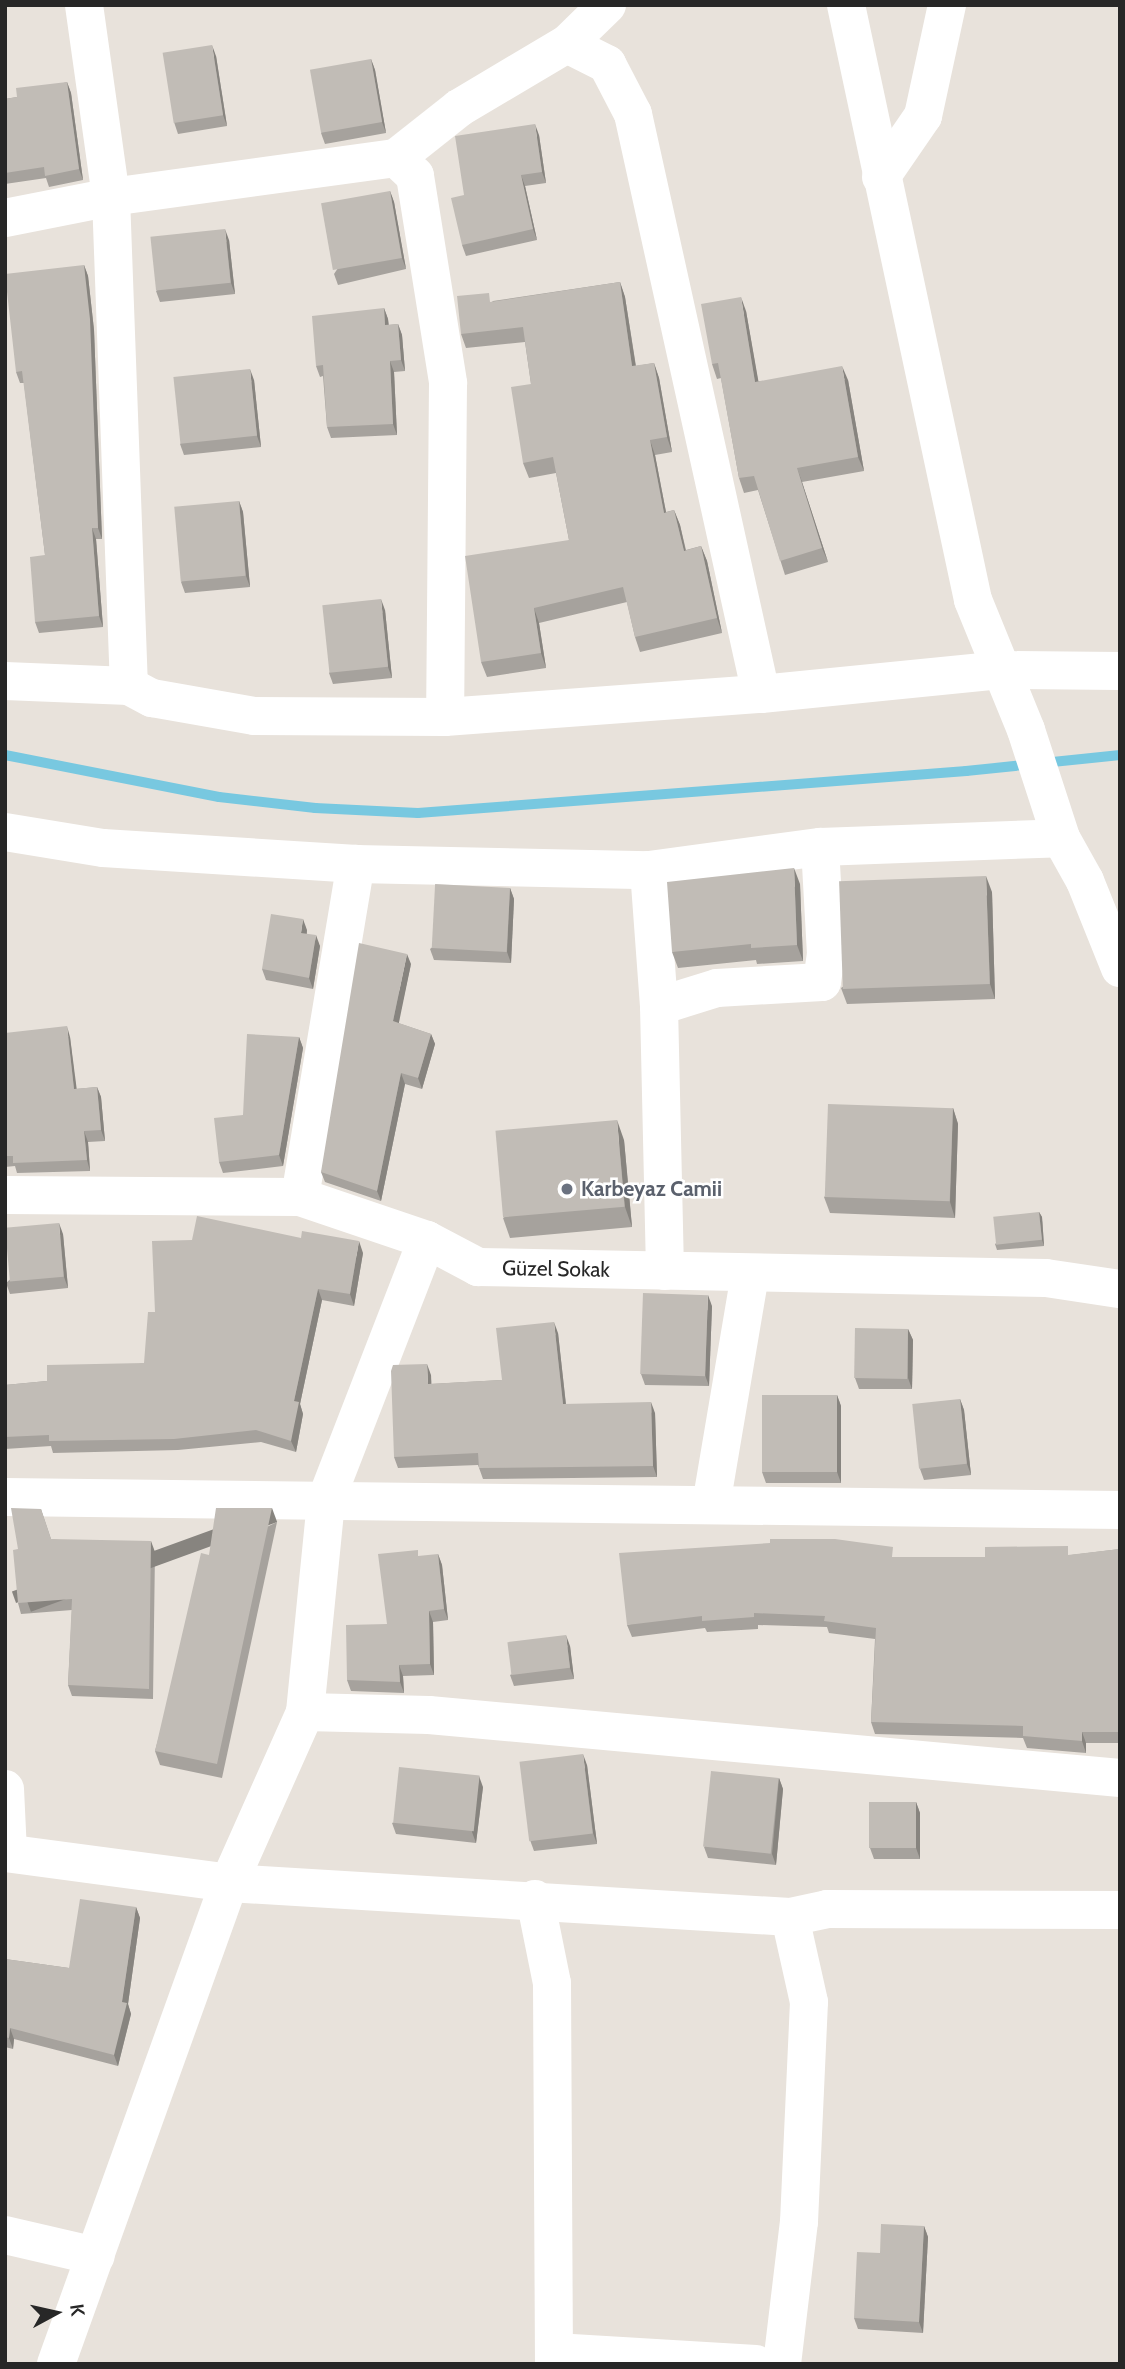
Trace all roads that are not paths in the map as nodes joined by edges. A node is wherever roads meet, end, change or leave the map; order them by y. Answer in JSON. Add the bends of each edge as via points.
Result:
{"nodes":[{"id":1,"x":84,"y":5,"type":"edge"},
{"id":2,"x":607,"y":5,"type":"edge"},
{"id":3,"x":846,"y":5,"type":"edge"},
{"id":4,"x":947,"y":5,"type":"edge"},
{"id":5,"x":567,"y":44,"type":"junction"},
{"id":6,"x":396,"y":158,"type":"junction"},
{"id":7,"x":881,"y":177,"type":"junction"},
{"id":8,"x":111,"y":197,"type":"junction"},
{"id":9,"x":5,"y":218,"type":"edge"},
{"id":10,"x":1003,"y":670,"type":"junction"},
{"id":11,"x":1120,"y":671,"type":"edge"},
{"id":12,"x":5,"y":681,"type":"edge"},
{"id":13,"x":129,"y":686,"type":"junction"},
{"id":14,"x":761,"y":694,"type":"junction"},
{"id":15,"x":445,"y":717,"type":"junction"},
{"id":16,"x":5,"y":832,"type":"edge"},
{"id":17,"x":1061,"y":838,"type":"junction"},
{"id":18,"x":820,"y":847,"type":"junction"},
{"id":19,"x":356,"y":864,"type":"junction"},
{"id":20,"x":649,"y":870,"type":"junction"},
{"id":21,"x":1102,"y":879,"type":"edge"},
{"id":22,"x":1120,"y":968,"type":"edge"},
{"id":23,"x":659,"y":1006,"type":"junction"},
{"id":24,"x":5,"y":1195,"type":"edge"},
{"id":25,"x":300,"y":1197,"type":"junction"},
{"id":26,"x":427,"y":1240,"type":"junction"},
{"id":27,"x":665,"y":1271,"type":"junction"},
{"id":28,"x":750,"y":1275,"type":"junction"},
{"id":29,"x":1120,"y":1289,"type":"edge"},
{"id":30,"x":5,"y":1497,"type":"edge"},
{"id":31,"x":326,"y":1500,"type":"junction"},
{"id":32,"x":711,"y":1505,"type":"junction"},
{"id":33,"x":1120,"y":1510,"type":"edge"},
{"id":34,"x":305,"y":1712,"type":"junction"},
{"id":35,"x":1120,"y":1778,"type":"edge"},
{"id":36,"x":5,"y":1789,"type":"edge"},
{"id":37,"x":7,"y":1853,"type":"edge"},
{"id":38,"x":229,"y":1883,"type":"junction"},
{"id":39,"x":535,"y":1899,"type":"junction"},
{"id":40,"x":1120,"y":1910,"type":"edge"},
{"id":41,"x":790,"y":1917,"type":"junction"},
{"id":42,"x":5,"y":2235,"type":"edge"},
{"id":43,"x":96,"y":2256,"type":"junction"},
{"id":44,"x":555,"y":2358,"type":"edge"},
{"id":45,"x":55,"y":2364,"type":"edge"},
{"id":46,"x":756,"y":2364,"type":"edge"},
{"id":47,"x":782,"y":2364,"type":"edge"}],
"edges":[{"from":1,"to":8,"type":"street"},
{"from":2,"to":5,"type":"street"},
{"from":3,"to":7,"type":"street"},
{"from":4,"to":7,"type":"street","via":[[923,116]]},
{"from":5,"to":6,"type":"street","via":[[459,108]]},
{"from":5,"to":14,"type":"street","via":[[607,64],[633,114]]},
{"from":6,"to":8,"type":"street"},
{"from":6,"to":15,"type":"street","via":[[415,176],[448,383]]},
{"from":7,"to":10,"type":"street","via":[[973,600]]},
{"from":8,"to":9,"type":"street"},
{"from":8,"to":13,"type":"street"},
{"from":10,"to":11,"type":"street"},
{"from":10,"to":14,"type":"street"},
{"from":10,"to":17,"type":"street"},
{"from":12,"to":13,"type":"street"},
{"from":13,"to":15,"type":"street","via":[[152,698],[254,716]]},
{"from":14,"to":15,"type":"street"},
{"from":16,"to":19,"type":"street","via":[[103,848]]},
{"from":17,"to":18,"type":"street"},
{"from":17,"to":21,"type":"street"},
{"from":18,"to":20,"type":"street"},
{"from":18,"to":23,"type":"street","via":[[826,954],[822,982],[717,988]]},
{"from":19,"to":20,"type":"street"},
{"from":19,"to":25,"type":"street"},
{"from":20,"to":23,"type":"street"},
{"from":21,"to":22,"type":"street"},
{"from":23,"to":27,"type":"street"},
{"from":24,"to":25,"type":"street","name":"Güzel Sokak"},
{"from":25,"to":26,"type":"street","name":"Güzel Sokak"},
{"from":26,"to":27,"type":"street","name":"Güzel Sokak","via":[[478,1267]]},
{"from":26,"to":31,"type":"street"},
{"from":27,"to":28,"type":"street","name":"Güzel Sokak"},
{"from":28,"to":29,"type":"street","name":"Güzel Sokak","via":[[1046,1278]]},
{"from":28,"to":32,"type":"street"},
{"from":30,"to":31,"type":"street"},
{"from":31,"to":32,"type":"street"},
{"from":31,"to":34,"type":"street"},
{"from":32,"to":33,"type":"street"},
{"from":34,"to":35,"type":"street","via":[[429,1715]]},
{"from":34,"to":38,"type":"street"},
{"from":36,"to":37,"type":"street"},
{"from":37,"to":38,"type":"street"},
{"from":38,"to":39,"type":"street"},
{"from":38,"to":43,"type":"street"},
{"from":39,"to":41,"type":"street"},
{"from":39,"to":44,"type":"street","via":[[552,1983]]},
{"from":40,"to":41,"type":"street","via":[[827,1909]]},
{"from":41,"to":47,"type":"street","via":[[809,2002],[799,2222]]},
{"from":42,"to":43,"type":"street"},
{"from":43,"to":45,"type":"street"},
{"from":44,"to":46,"type":"street"}]}
